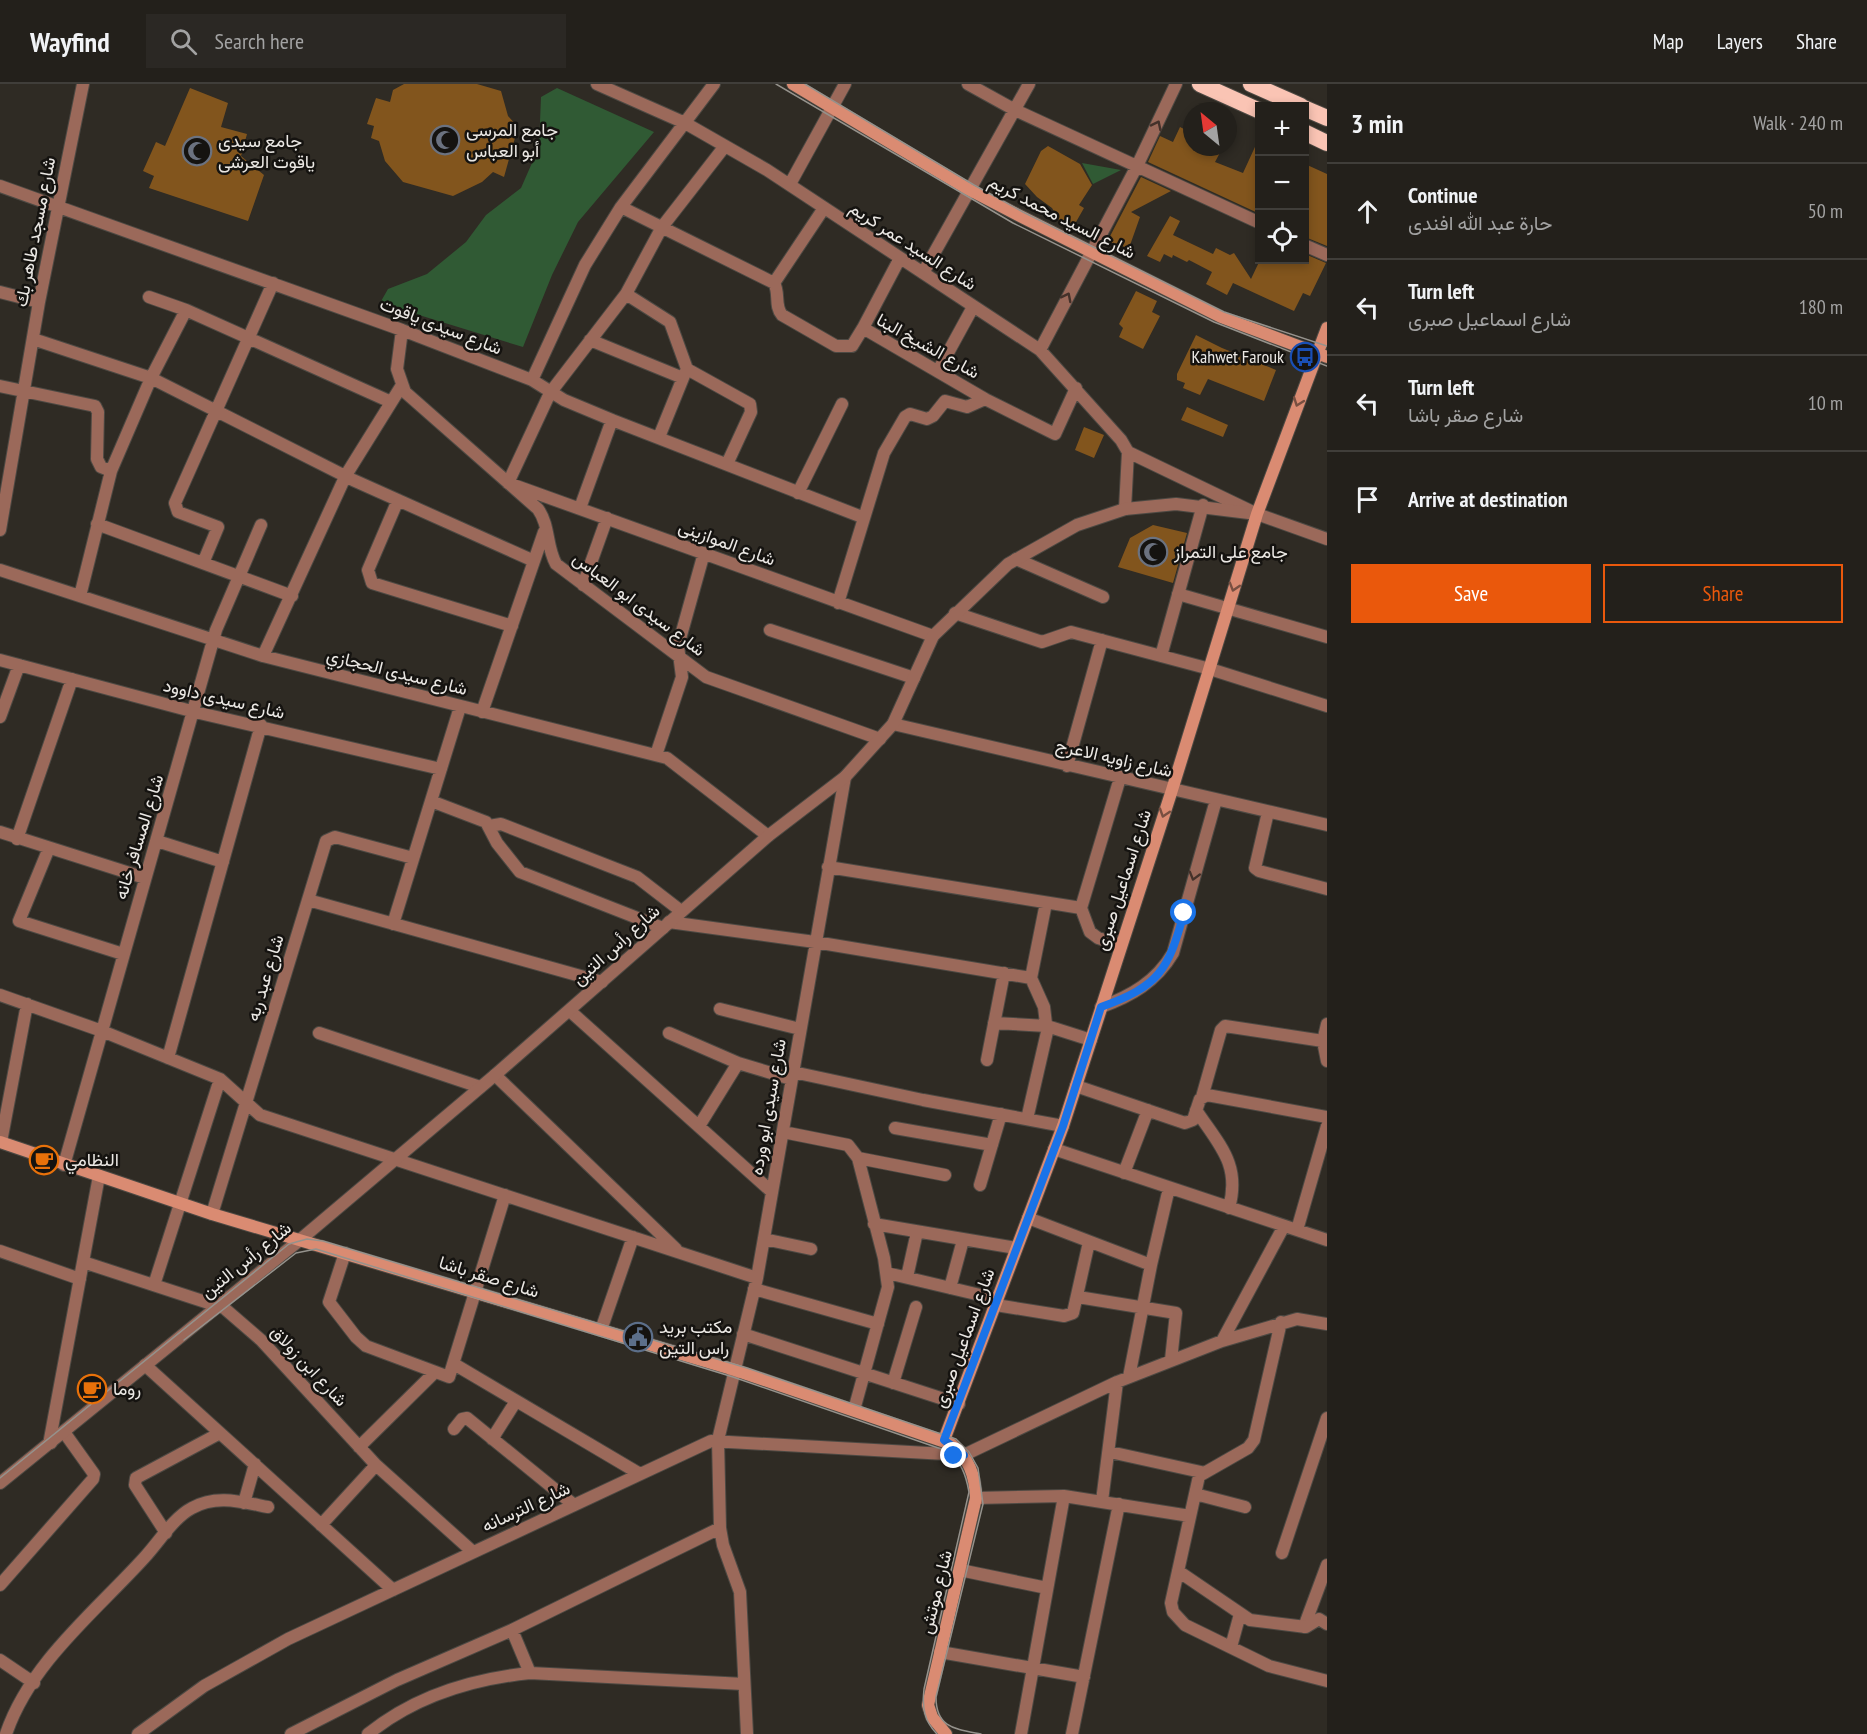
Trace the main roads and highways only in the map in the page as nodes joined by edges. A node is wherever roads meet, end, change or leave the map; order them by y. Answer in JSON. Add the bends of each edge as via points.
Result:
{"nodes":[{"id":1,"x":793,"y":84,"type":"edge"},
{"id":2,"x":1200,"y":84,"type":"edge"},
{"id":3,"x":1251,"y":84,"type":"edge"},
{"id":4,"x":1292,"y":102,"type":"edge"},
{"id":5,"x":1255,"y":109,"type":"edge"},
{"id":6,"x":1309,"y":110,"type":"edge"},
{"id":7,"x":1327,"y":118,"type":"edge"},
{"id":8,"x":1309,"y":134,"type":"edge"},
{"id":9,"x":1327,"y":143,"type":"edge"},
{"id":10,"x":1327,"y":328,"type":"edge"},
{"id":11,"x":1321,"y":355,"type":"edge"},
{"id":12,"x":0,"y":1142,"type":"edge"},
{"id":13,"x":944,"y":1440,"type":"junction"},
{"id":14,"x":964,"y":1455,"type":"joint"},
{"id":15,"x":946,"y":1734,"type":"edge"}],
"edges":[{"from":1,"to":11,"type":"main road","name":"شارع السيد محمد كريم","via":[[968,189],[1221,317]]},
{"from":2,"to":5,"type":"highway"},
{"from":3,"to":4,"type":"highway"},
{"from":6,"to":7,"type":"highway"},
{"from":8,"to":9,"type":"highway"},
{"from":10,"to":11,"type":"main road","name":"شارع اسماعيل صبرى"},
{"from":11,"to":13,"type":"main road","name":"شارع اسماعيل صبرى","one_way":true,"via":[[1257,514],[1063,1126]]},
{"from":12,"to":13,"type":"main road","name":"شارع صقر باشا","via":[[212,1214],[735,1370]]},
{"from":13,"to":14,"type":"main road","name":"شارع صقر باشا"},
{"from":14,"to":15,"type":"main road","name":"شارع موتش","via":[[972,1470],[976,1498],[928,1705]]}]}
